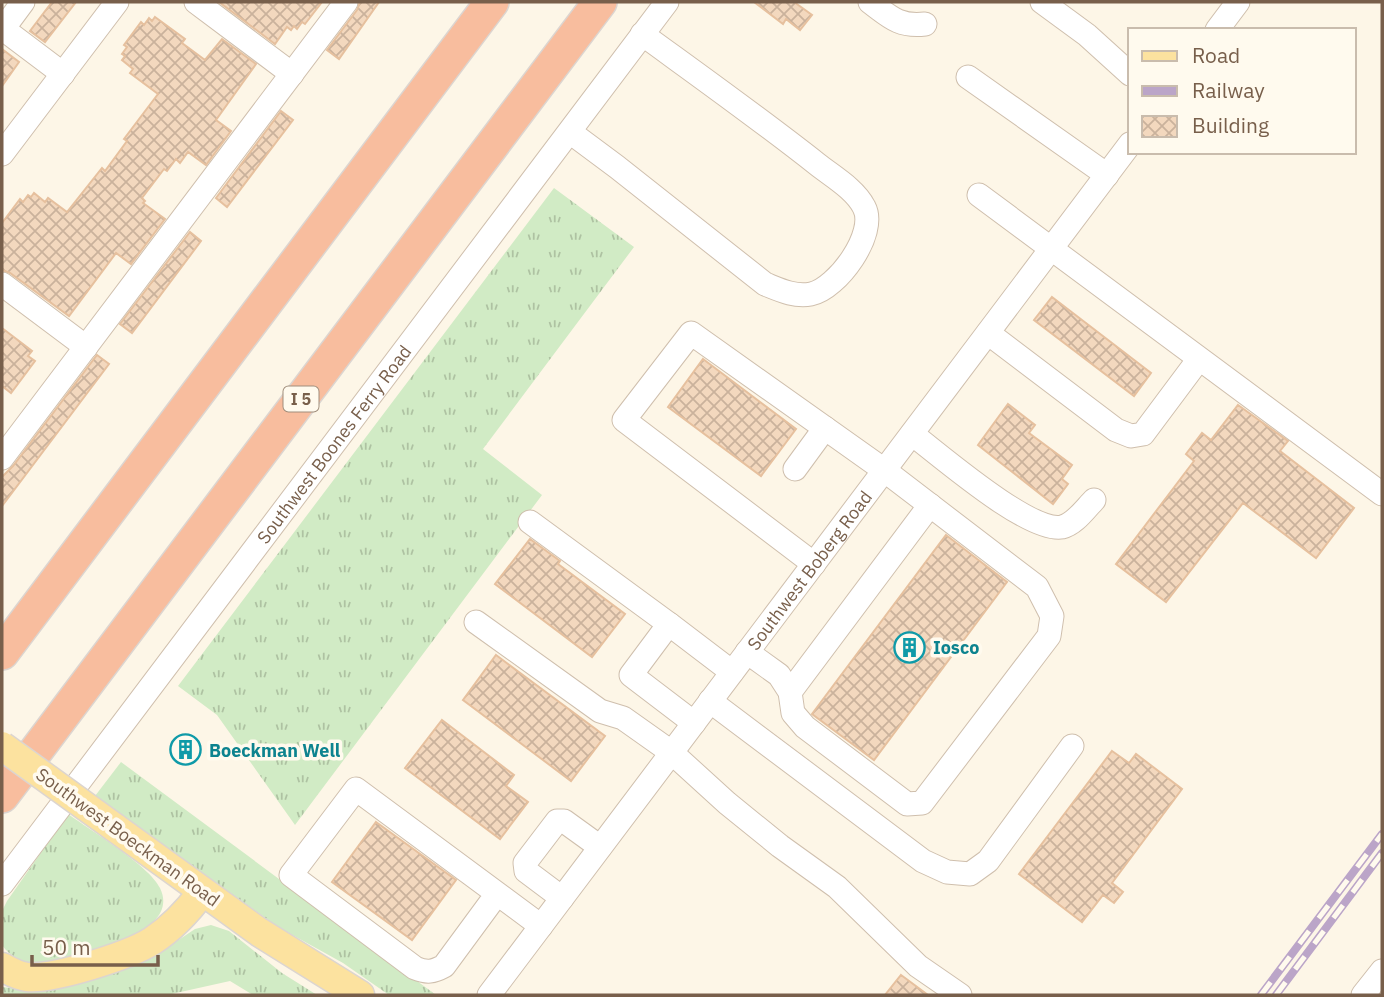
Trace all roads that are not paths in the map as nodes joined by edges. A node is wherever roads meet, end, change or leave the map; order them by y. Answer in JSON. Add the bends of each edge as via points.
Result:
{"nodes":[{"id":1,"x":23,"y":2,"type":"edge"},
{"id":2,"x":117,"y":2,"type":"edge"},
{"id":3,"x":196,"y":2,"type":"edge"},
{"id":4,"x":346,"y":2,"type":"edge"},
{"id":5,"x":492,"y":2,"type":"edge"},
{"id":6,"x":600,"y":2,"type":"edge"},
{"id":7,"x":667,"y":2,"type":"edge"},
{"id":8,"x":870,"y":2,"type":"edge"},
{"id":9,"x":1042,"y":2,"type":"edge"},
{"id":10,"x":1238,"y":2,"type":"edge"},
{"id":11,"x":925,"y":24,"type":"dead end"},
{"id":12,"x":1218,"y":28,"type":"edge"},
{"id":13,"x":2,"y":29,"type":"edge"},
{"id":14,"x":642,"y":34,"type":"junction"},
{"id":15,"x":1128,"y":73,"type":"edge"},
{"id":16,"x":63,"y":74,"type":"junction"},
{"id":17,"x":292,"y":74,"type":"junction"},
{"id":18,"x":968,"y":77,"type":"dead end"},
{"id":19,"x":570,"y":132,"type":"junction"},
{"id":20,"x":1128,"y":147,"type":"edge"},
{"id":21,"x":2,"y":154,"type":"edge"},
{"id":22,"x":1107,"y":175,"type":"junction"},
{"id":23,"x":979,"y":195,"type":"dead end"},
{"id":24,"x":1051,"y":250,"type":"junction"},
{"id":25,"x":2,"y":284,"type":"edge"},
{"id":26,"x":988,"y":333,"type":"junction"},
{"id":27,"x":86,"y":347,"type":"junction"},
{"id":28,"x":1199,"y":359,"type":"junction"},
{"id":29,"x":825,"y":428,"type":"junction"},
{"id":30,"x":912,"y":434,"type":"junction"},
{"id":31,"x":2,"y":458,"type":"edge"},
{"id":32,"x":795,"y":469,"type":"dead end"},
{"id":33,"x":884,"y":470,"type":"junction"},
{"id":34,"x":1382,"y":494,"type":"edge"},
{"id":35,"x":1094,"y":500,"type":"dead end"},
{"id":36,"x":930,"y":505,"type":"junction"},
{"id":37,"x":530,"y":522,"type":"dead end"},
{"id":38,"x":814,"y":564,"type":"junction"},
{"id":39,"x":476,"y":622,"type":"dead end"},
{"id":40,"x":669,"y":624,"type":"junction"},
{"id":41,"x":747,"y":652,"type":"junction"},
{"id":42,"x":2,"y":653,"type":"edge"},
{"id":43,"x":732,"y":672,"type":"junction"},
{"id":44,"x":790,"y":692,"type":"junction"},
{"id":45,"x":710,"y":701,"type":"junction"},
{"id":46,"x":694,"y":723,"type":"junction"},
{"id":47,"x":2,"y":746,"type":"edge"},
{"id":48,"x":1072,"y":746,"type":"dead end"},
{"id":49,"x":671,"y":752,"type":"junction"},
{"id":50,"x":2,"y":796,"type":"edge"},
{"id":51,"x":600,"y":847,"type":"junction"},
{"id":52,"x":2,"y":884,"type":"edge"},
{"id":53,"x":202,"y":892,"type":"junction"},
{"id":54,"x":497,"y":894,"type":"junction"},
{"id":55,"x":562,"y":898,"type":"junction"},
{"id":56,"x":541,"y":926,"type":"junction"},
{"id":57,"x":2,"y":967,"type":"edge"},
{"id":58,"x":1382,"y":971,"type":"edge"},
{"id":59,"x":360,"y":995,"type":"edge"},
{"id":60,"x":489,"y":995,"type":"edge"},
{"id":61,"x":960,"y":995,"type":"edge"},
{"id":62,"x":1363,"y":995,"type":"edge"}],
"edges":[{"from":1,"to":13,"type":"street"},
{"from":2,"to":16,"type":"street"},
{"from":3,"to":17,"type":"street"},
{"from":4,"to":17,"type":"street"},
{"from":5,"to":42,"type":"highway"},
{"from":6,"to":50,"type":"highway","number":"I 5"},
{"from":7,"to":14,"type":"street","name":"Southwest Boones Ferry Road"},
{"from":8,"to":11,"type":"street","via":[[908,26]]},
{"from":9,"to":15,"type":"street","via":[[1087,34]]},
{"from":10,"to":12,"type":"street"},
{"from":13,"to":16,"type":"street"},
{"from":14,"to":19,"type":"street","name":"Southwest Boones Ferry Road"},
{"from":14,"to":19,"type":"street","via":[[853,193],[865,208],[868,225],[848,265],[833,283],[812,294],[791,295],[765,284]]},
{"from":16,"to":21,"type":"street"},
{"from":17,"to":27,"type":"street"},
{"from":18,"to":22,"type":"street"},
{"from":19,"to":52,"type":"street","name":"Southwest Boones Ferry Road"},
{"from":20,"to":22,"type":"street","name":"Southwest Boberg Road"},
{"from":22,"to":24,"type":"street","name":"Southwest Boberg Road"},
{"from":23,"to":24,"type":"street"},
{"from":24,"to":26,"type":"street","name":"Southwest Boberg Road"},
{"from":24,"to":28,"type":"street"},
{"from":25,"to":27,"type":"street"},
{"from":26,"to":28,"type":"street","via":[[1116,430],[1131,436],[1143,434]]},
{"from":26,"to":30,"type":"street","name":"Southwest Boberg Road"},
{"from":27,"to":31,"type":"street"},
{"from":28,"to":34,"type":"street"},
{"from":29,"to":32,"type":"street"},
{"from":29,"to":33,"type":"street"},
{"from":29,"to":38,"type":"street","via":[[691,333],[624,420]]},
{"from":30,"to":33,"type":"street","name":"Southwest Boberg Road"},
{"from":30,"to":35,"type":"street","via":[[1013,510],[1044,525],[1072,523]]},
{"from":33,"to":36,"type":"street"},
{"from":33,"to":38,"type":"street","name":"Southwest Boberg Road"},
{"from":36,"to":44,"type":"street"},
{"from":36,"to":44,"type":"street","via":[[1037,587],[1052,616],[1049,636],[922,803],[907,804],[804,727],[793,713]]},
{"from":37,"to":40,"type":"street"},
{"from":38,"to":41,"type":"street","name":"Southwest Boberg Road"},
{"from":39,"to":49,"type":"street","via":[[600,711],[624,718]]},
{"from":40,"to":43,"type":"street"},
{"from":40,"to":46,"type":"street","via":[[631,675]]},
{"from":41,"to":43,"type":"street","name":"Southwest Boberg Road"},
{"from":41,"to":44,"type":"street","via":[[779,675]]},
{"from":43,"to":45,"type":"street","name":"Southwest Boberg Road"},
{"from":45,"to":46,"type":"street","name":"Southwest Boberg Road"},
{"from":45,"to":48,"type":"street","via":[[923,861],[947,872],[970,874],[988,861]]},
{"from":46,"to":49,"type":"street","name":"Southwest Boberg Road"},
{"from":47,"to":53,"type":"main road","name":"Southwest Boeckman Road","bridge":true},
{"from":49,"to":51,"type":"street","name":"Southwest Boberg Road"},
{"from":49,"to":61,"type":"street","via":[[727,803],[837,887],[918,965]]},
{"from":51,"to":55,"type":"street","name":"Southwest Boberg Road"},
{"from":51,"to":55,"type":"street","via":[[564,821],[557,821],[525,863],[526,871]]},
{"from":53,"to":57,"type":"main road","via":[[172,926],[125,954],[45,976],[27,977]]},
{"from":53,"to":59,"type":"main road","name":"Southwest Boeckman Road"},
{"from":54,"to":54,"type":"street","via":[[356,789],[291,876],[425,972],[444,966]]},
{"from":54,"to":56,"type":"street"},
{"from":55,"to":56,"type":"street","name":"Southwest Boberg Road"},
{"from":56,"to":60,"type":"street","name":"Southwest Boberg Road"},
{"from":58,"to":62,"type":"street"}]}
